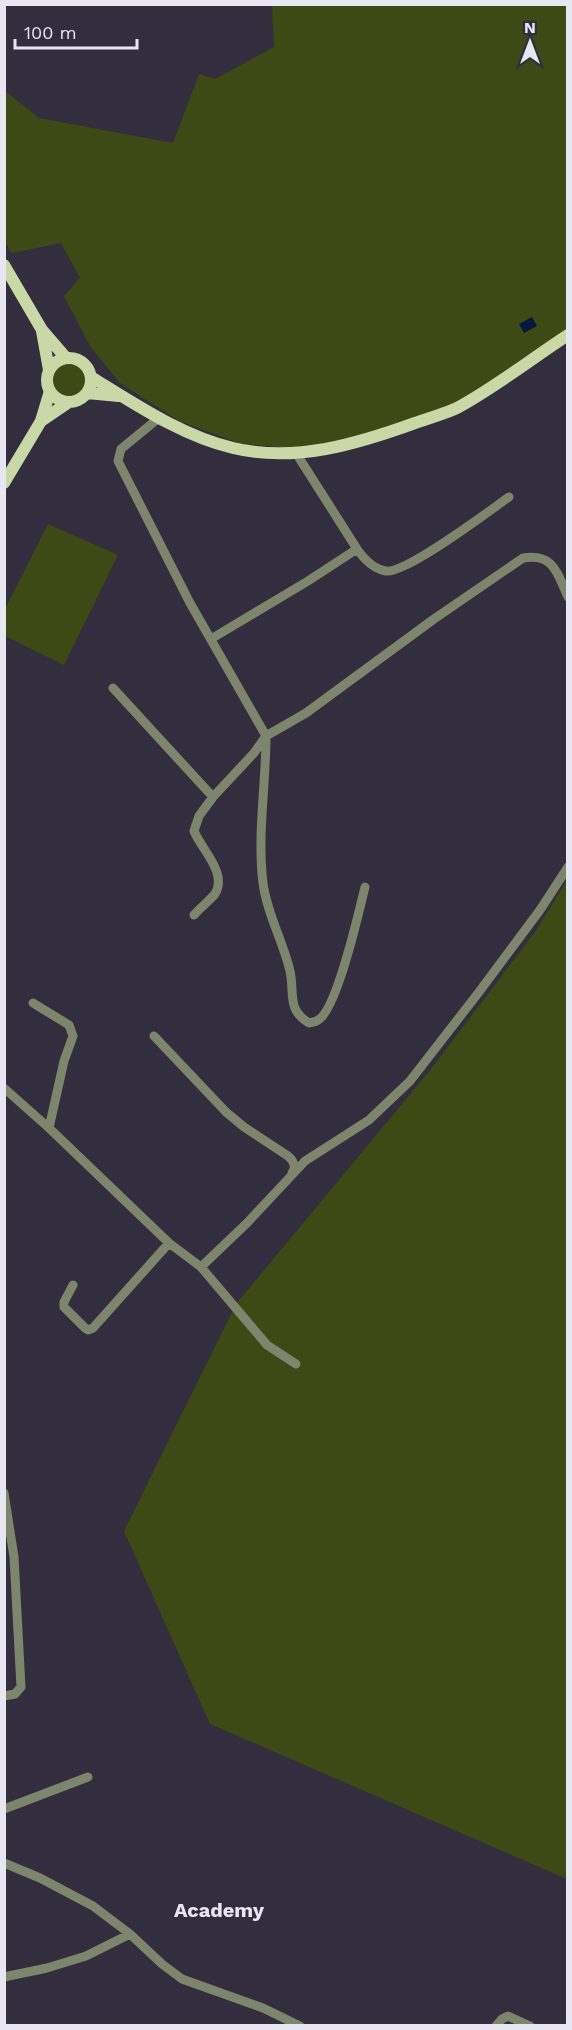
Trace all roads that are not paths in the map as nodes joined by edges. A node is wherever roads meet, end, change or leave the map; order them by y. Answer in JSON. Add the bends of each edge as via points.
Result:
{"nodes":[{"id":1,"x":4,"y":265,"type":"edge"},
{"id":2,"x":42,"y":330,"type":"junction"},
{"id":3,"x":567,"y":335,"type":"edge"},
{"id":4,"x":66,"y":358,"type":"junction"},
{"id":5,"x":49,"y":370,"type":"junction"},
{"id":6,"x":91,"y":378,"type":"junction"},
{"id":7,"x":50,"y":391,"type":"junction"},
{"id":8,"x":87,"y":393,"type":"junction"},
{"id":9,"x":123,"y":397,"type":"junction"},
{"id":10,"x":69,"y":402,"type":"junction"},
{"id":11,"x":160,"y":417,"type":"junction"},
{"id":12,"x":41,"y":421,"type":"junction"},
{"id":13,"x":296,"y":453,"type":"junction"},
{"id":14,"x":4,"y":483,"type":"edge"},
{"id":15,"x":509,"y":497,"type":"dead end"},
{"id":16,"x":357,"y":549,"type":"junction"},
{"id":17,"x":567,"y":597,"type":"edge"},
{"id":18,"x":211,"y":639,"type":"junction"},
{"id":19,"x":113,"y":688,"type":"dead end"},
{"id":20,"x":266,"y":736,"type":"junction"},
{"id":21,"x":213,"y":797,"type":"junction"},
{"id":22,"x":567,"y":867,"type":"edge"},
{"id":23,"x":365,"y":887,"type":"dead end"},
{"id":24,"x":194,"y":915,"type":"dead end"},
{"id":25,"x":33,"y":1003,"type":"dead end"},
{"id":26,"x":154,"y":1036,"type":"dead end"},
{"id":27,"x":4,"y":1088,"type":"edge"},
{"id":28,"x":49,"y":1128,"type":"junction"},
{"id":29,"x":292,"y":1173,"type":"junction"},
{"id":30,"x":169,"y":1243,"type":"junction"},
{"id":31,"x":201,"y":1267,"type":"junction"},
{"id":32,"x":73,"y":1284,"type":"dead end"},
{"id":33,"x":296,"y":1364,"type":"dead end"},
{"id":34,"x":4,"y":1493,"type":"edge"},
{"id":35,"x":4,"y":1696,"type":"edge"},
{"id":36,"x":88,"y":1777,"type":"dead end"},
{"id":37,"x":4,"y":1809,"type":"edge"},
{"id":38,"x":4,"y":1863,"type":"edge"},
{"id":39,"x":130,"y":1934,"type":"junction"},
{"id":40,"x":4,"y":1977,"type":"edge"},
{"id":41,"x":300,"y":2025,"type":"edge"},
{"id":42,"x":495,"y":2025,"type":"edge"},
{"id":43,"x":530,"y":2025,"type":"edge"}],
"edges":[{"from":1,"to":2,"type":"main road"},
{"from":2,"to":4,"type":"main road"},
{"from":2,"to":5,"type":"main road"},
{"from":3,"to":13,"type":"main road","via":[[455,409],[368,440]]},
{"from":4,"to":5,"type":"main road"},
{"from":4,"to":6,"type":"main road","via":[[85,364]]},
{"from":5,"to":7,"type":"main road"},
{"from":6,"to":8,"type":"main road"},
{"from":6,"to":9,"type":"main road"},
{"from":7,"to":10,"type":"main road"},
{"from":7,"to":12,"type":"main road"},
{"from":8,"to":9,"type":"main road"},
{"from":8,"to":10,"type":"main road"},
{"from":9,"to":11,"type":"main road"},
{"from":10,"to":12,"type":"main road"},
{"from":11,"to":13,"type":"main road","via":[[200,438],[234,448]]},
{"from":11,"to":18,"type":"street","via":[[120,449],[118,461]]},
{"from":12,"to":14,"type":"main road"},
{"from":13,"to":16,"type":"street"},
{"from":15,"to":16,"type":"street","via":[[400,569],[388,572],[375,568]]},
{"from":16,"to":18,"type":"street"},
{"from":17,"to":20,"type":"street","via":[[555,569],[545,559],[523,558],[306,713]]},
{"from":18,"to":20,"type":"street"},
{"from":19,"to":21,"type":"street"},
{"from":20,"to":21,"type":"street"},
{"from":20,"to":23,"type":"street","via":[[261,858],[264,884],[269,912],[289,968],[293,1008],[309,1023],[326,1012],[341,977]]},
{"from":21,"to":24,"type":"street","via":[[194,831],[216,870],[217,889]]},
{"from":22,"to":29,"type":"street","via":[[540,910],[410,1081],[369,1120]]},
{"from":25,"to":28,"type":"street","via":[[69,1025],[73,1035]]},
{"from":26,"to":29,"type":"street","via":[[231,1116],[292,1160]]},
{"from":27,"to":28,"type":"street"},
{"from":28,"to":30,"type":"street"},
{"from":29,"to":31,"type":"street"},
{"from":30,"to":31,"type":"street"},
{"from":30,"to":32,"type":"street","via":[[88,1330],[64,1307]]},
{"from":31,"to":33,"type":"street","via":[[267,1346]]},
{"from":34,"to":35,"type":"street","via":[[14,1557],[21,1687],[15,1694]]},
{"from":36,"to":37,"type":"street"},
{"from":38,"to":39,"type":"street","via":[[93,1906]]},
{"from":39,"to":40,"type":"street","via":[[86,1956]]},
{"from":39,"to":41,"type":"street","via":[[182,1979],[263,2007]]},
{"from":42,"to":43,"type":"street","via":[[508,2016]]}]}
